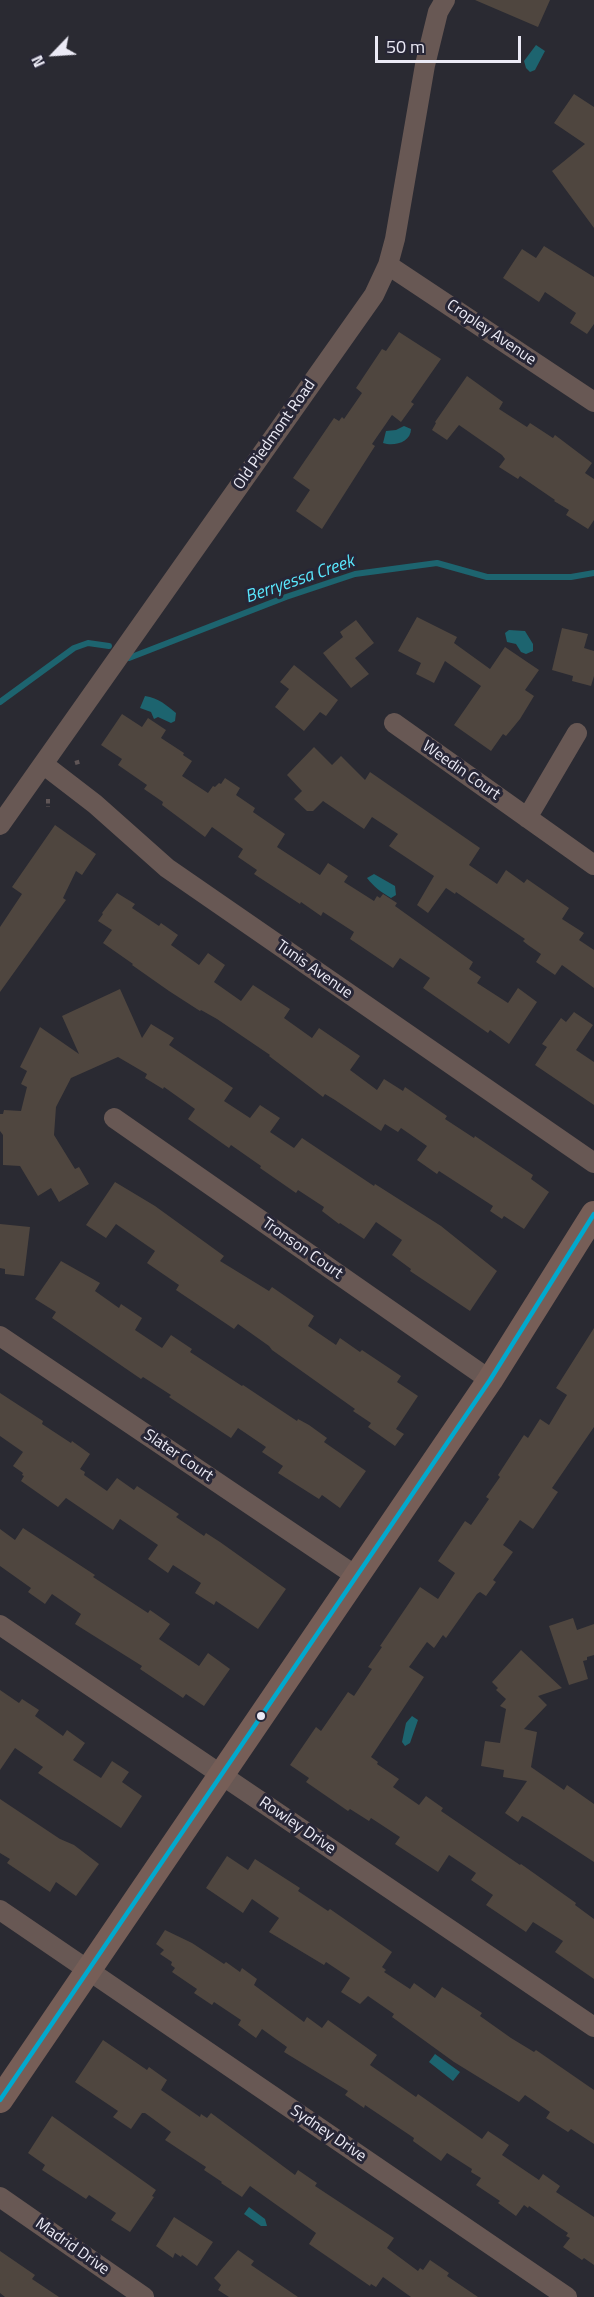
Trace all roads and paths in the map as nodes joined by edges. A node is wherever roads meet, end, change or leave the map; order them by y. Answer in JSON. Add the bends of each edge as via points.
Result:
{"nodes":[{"id":1,"x":446,"y":0,"type":"edge"},
{"id":2,"x":388,"y":265,"type":"junction"},
{"id":3,"x":594,"y":402,"type":"edge"},
{"id":4,"x":394,"y":723,"type":"dead end"},
{"id":5,"x":577,"y":733,"type":"dead end"},
{"id":6,"x":82,"y":761,"type":"dead end"},
{"id":7,"x":75,"y":763,"type":"dead end"},
{"id":8,"x":43,"y":764,"type":"junction"},
{"id":9,"x":48,"y":800,"type":"dead end"},
{"id":10,"x":48,"y":807,"type":"dead end"},
{"id":11,"x":528,"y":818,"type":"junction"},
{"id":12,"x":0,"y":825,"type":"edge"},
{"id":13,"x":594,"y":865,"type":"edge"},
{"id":14,"x":114,"y":1118,"type":"dead end"},
{"id":15,"x":594,"y":1163,"type":"edge"},
{"id":16,"x":594,"y":1214,"type":"edge"},
{"id":17,"x":0,"y":1336,"type":"edge"},
{"id":18,"x":490,"y":1380,"type":"junction"},
{"id":19,"x":356,"y":1575,"type":"junction"},
{"id":20,"x":0,"y":1625,"type":"edge"},
{"id":21,"x":221,"y":1774,"type":"junction"},
{"id":22,"x":0,"y":1910,"type":"edge"},
{"id":23,"x":89,"y":1971,"type":"junction"},
{"id":24,"x":594,"y":2027,"type":"edge"},
{"id":25,"x":0,"y":2100,"type":"edge"},
{"id":26,"x":0,"y":2197,"type":"edge"},
{"id":27,"x":144,"y":2297,"type":"edge"},
{"id":28,"x":567,"y":2297,"type":"edge"}],
"edges":[{"from":1,"to":2,"type":"street","name":"Old Piedmont Road","via":[[438,12],[426,65]]},
{"from":2,"to":3,"type":"street","name":"Cropley Avenue"},
{"from":2,"to":8,"type":"street","name":"Old Piedmont Road","via":[[374,295]]},
{"from":4,"to":11,"type":"street","name":"Weedin Court"},
{"from":5,"to":11,"type":"street"},
{"from":6,"to":7,"type":"path"},
{"from":8,"to":12,"type":"street","name":"Old Piedmont Road"},
{"from":8,"to":15,"type":"street","name":"Tunis Avenue","via":[[167,868]]},
{"from":9,"to":10,"type":"path"},
{"from":11,"to":13,"type":"street","name":"Weedin Court"},
{"from":14,"to":18,"type":"street","name":"Tronson Court"},
{"from":16,"to":18,"type":"main road"},
{"from":17,"to":19,"type":"street","name":"Slater Court"},
{"from":18,"to":19,"type":"main road"},
{"from":19,"to":21,"type":"main road"},
{"from":20,"to":21,"type":"street","name":"Rowley Drive"},
{"from":21,"to":23,"type":"main road"},
{"from":21,"to":24,"type":"street","name":"Rowley Drive"},
{"from":22,"to":23,"type":"street","name":"Sydney Drive"},
{"from":23,"to":25,"type":"main road"},
{"from":23,"to":28,"type":"street","name":"Sydney Drive"},
{"from":26,"to":27,"type":"street","name":"Madrid Drive"}]}
